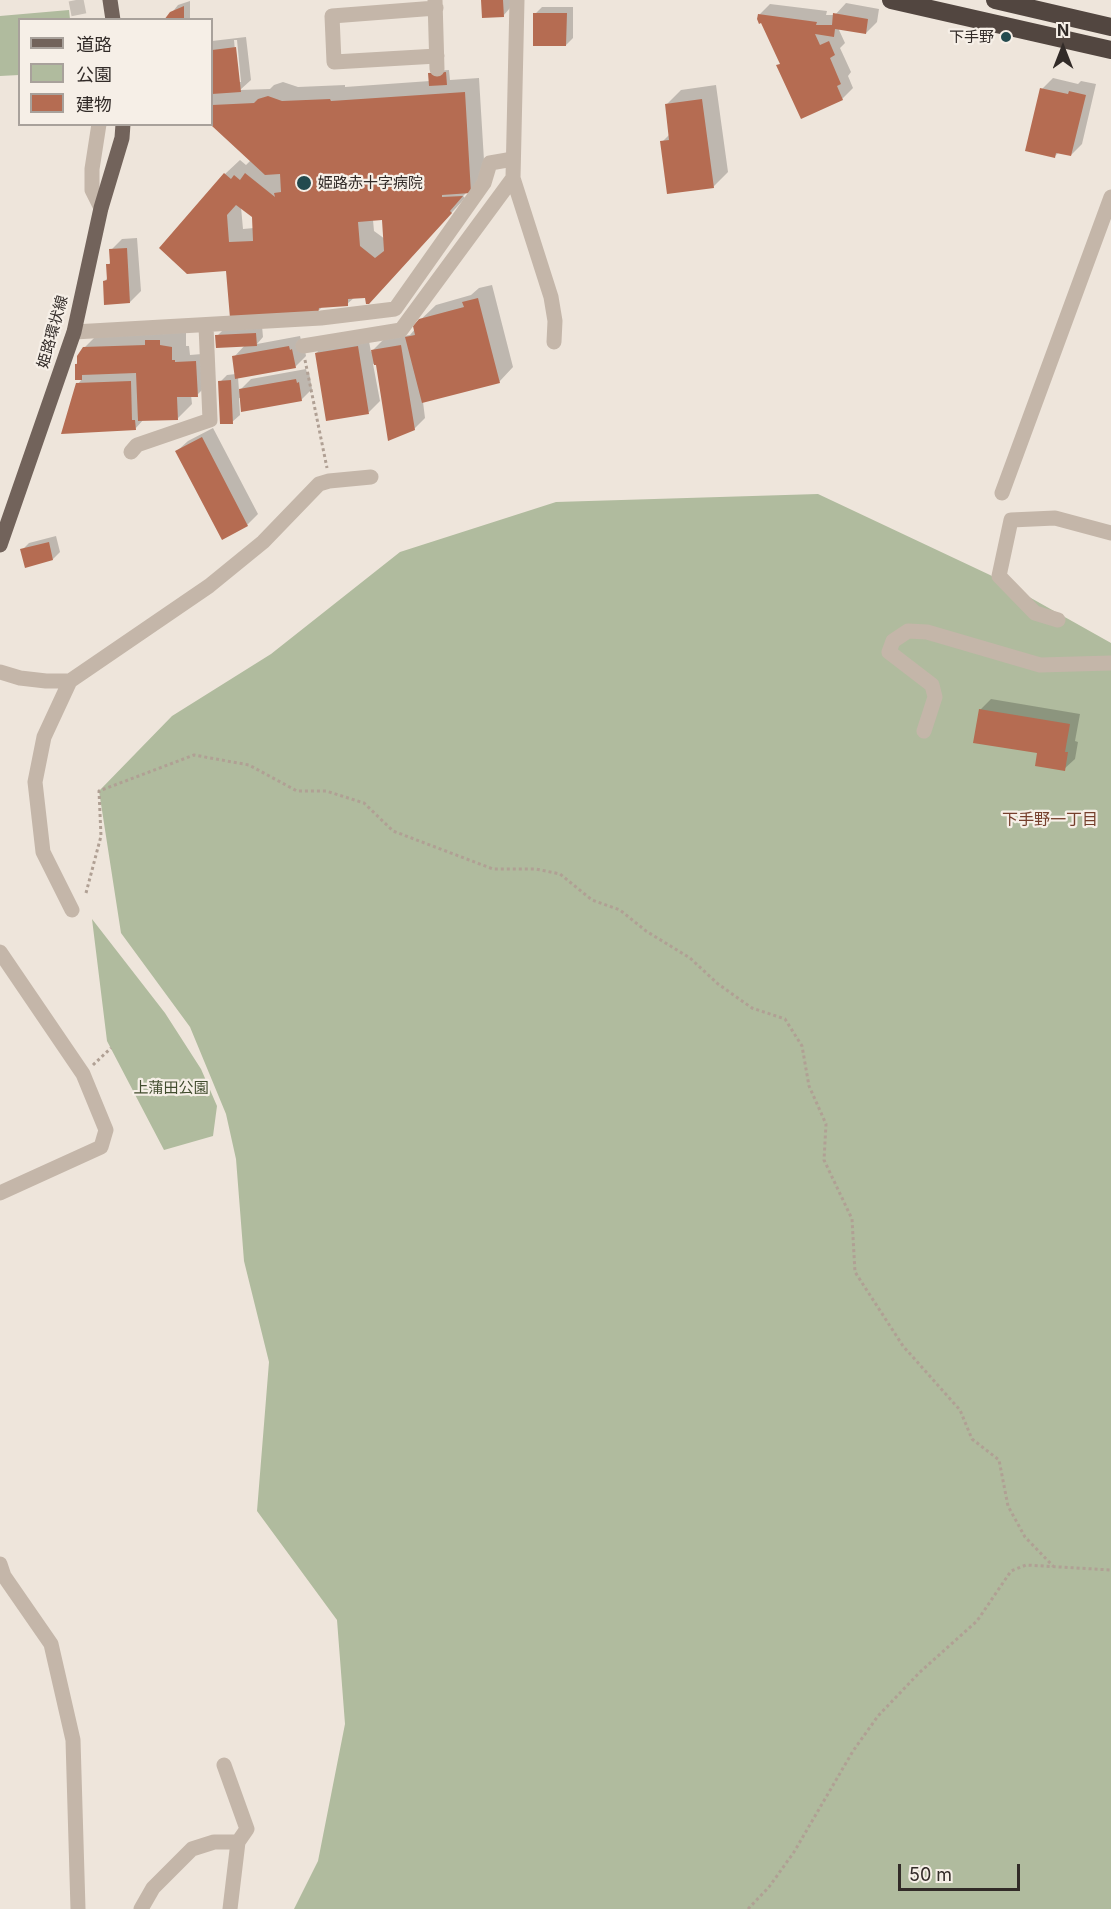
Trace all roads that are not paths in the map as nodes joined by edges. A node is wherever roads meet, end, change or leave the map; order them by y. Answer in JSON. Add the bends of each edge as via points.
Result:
{"nodes":[{"id":1,"x":110,"y":0,"type":"edge"},
{"id":2,"x":517,"y":0,"type":"edge"},
{"id":3,"x":891,"y":0,"type":"edge"},
{"id":4,"x":995,"y":0,"type":"edge"},
{"id":5,"x":435,"y":4,"type":"edge"},
{"id":6,"x":113,"y":18,"type":"edge"},
{"id":7,"x":1111,"y":27,"type":"edge"},
{"id":8,"x":1111,"y":50,"type":"edge"},
{"id":9,"x":99,"y":126,"type":"edge"},
{"id":10,"x":123,"y":126,"type":"edge"},
{"id":11,"x":513,"y":159,"type":"junction"},
{"id":12,"x":513,"y":178,"type":"junction"},
{"id":13,"x":1111,"y":197,"type":"edge"},
{"id":14,"x":101,"y":208,"type":"junction"},
{"id":15,"x":206,"y":326,"type":"junction"},
{"id":16,"x":74,"y":332,"type":"junction"},
{"id":17,"x":554,"y":342,"type":"dead end"},
{"id":18,"x":303,"y":346,"type":"road end"},
{"id":19,"x":130,"y":453,"type":"dead end"},
{"id":20,"x":371,"y":477,"type":"dead end"},
{"id":21,"x":1002,"y":493,"type":"dead end"},
{"id":22,"x":1111,"y":533,"type":"edge"},
{"id":23,"x":0,"y":543,"type":"edge"},
{"id":24,"x":1058,"y":620,"type":"dead end"},
{"id":25,"x":1111,"y":663,"type":"edge"},
{"id":26,"x":0,"y":672,"type":"edge"},
{"id":27,"x":70,"y":681,"type":"junction"},
{"id":28,"x":924,"y":731,"type":"dead end"},
{"id":29,"x":72,"y":910,"type":"dead end"},
{"id":30,"x":0,"y":952,"type":"edge"},
{"id":31,"x":0,"y":1192,"type":"edge"},
{"id":32,"x":0,"y":1564,"type":"edge"},
{"id":33,"x":224,"y":1765,"type":"dead end"},
{"id":34,"x":238,"y":1842,"type":"junction"},
{"id":35,"x":78,"y":1909,"type":"edge"},
{"id":36,"x":141,"y":1909,"type":"edge"},
{"id":37,"x":230,"y":1909,"type":"edge"}],
"edges":[{"from":1,"to":6,"type":"main road"},
{"from":2,"to":11,"type":"street"},
{"from":3,"to":8,"type":"highway"},
{"from":4,"to":7,"type":"highway"},
{"from":5,"to":5,"type":"street","via":[[437,63],[334,63],[332,16]]},
{"from":9,"to":14,"type":"street","via":[[92,190]]},
{"from":10,"to":14,"type":"main road","name":"姫路環状線"},
{"from":11,"to":12,"type":"street"},
{"from":11,"to":15,"type":"street","via":[[490,164],[484,183],[395,309]]},
{"from":12,"to":17,"type":"street","via":[[551,297]]},
{"from":12,"to":18,"type":"street","via":[[401,330]]},
{"from":13,"to":21,"type":"street"},
{"from":14,"to":16,"type":"main road","name":"姫路環状線"},
{"from":15,"to":16,"type":"street"},
{"from":15,"to":19,"type":"street","via":[[210,420],[137,445]]},
{"from":16,"to":23,"type":"main road","name":"姫路環状線"},
{"from":20,"to":27,"type":"street","via":[[319,484],[263,542],[209,586]]},
{"from":22,"to":24,"type":"street","via":[[1055,518],[1011,520],[999,576],[1035,613]]},
{"from":25,"to":28,"type":"street","via":[[1040,665],[927,632],[908,631],[893,641],[889,652],[932,685],[935,697]]},
{"from":26,"to":27,"type":"street","via":[[20,678]]},
{"from":27,"to":29,"type":"street","via":[[44,737],[35,782],[43,852]]},
{"from":30,"to":31,"type":"street","via":[[82,1074],[106,1130],[101,1147]]},
{"from":32,"to":35,"type":"street","via":[[4,1576],[51,1644],[54,1655],[73,1740]]},
{"from":33,"to":34,"type":"street","via":[[247,1829]]},
{"from":34,"to":36,"type":"street","via":[[214,1842],[192,1849],[153,1888]]},
{"from":34,"to":37,"type":"street"}]}
